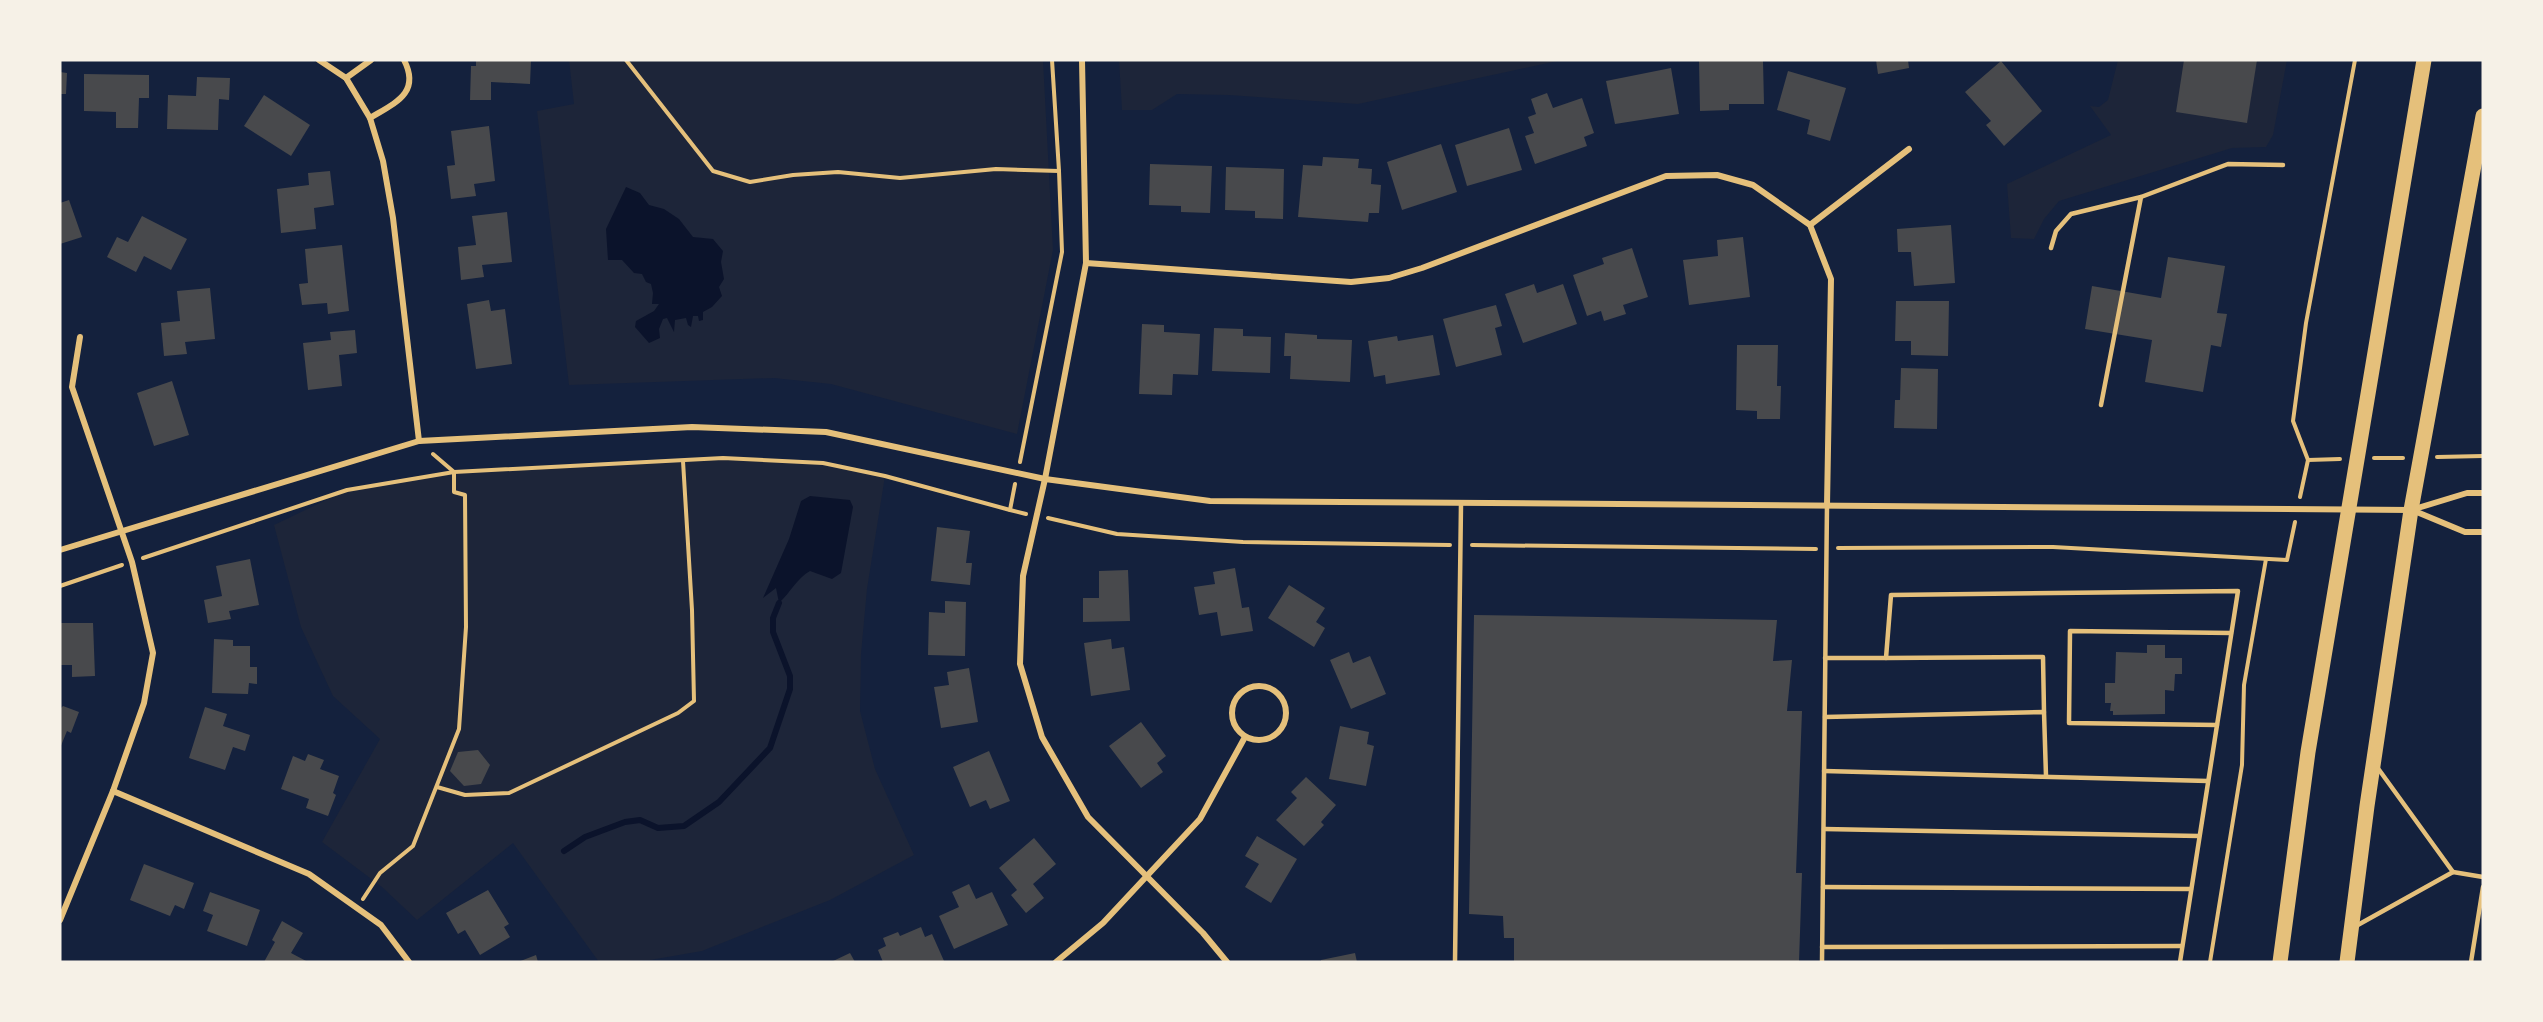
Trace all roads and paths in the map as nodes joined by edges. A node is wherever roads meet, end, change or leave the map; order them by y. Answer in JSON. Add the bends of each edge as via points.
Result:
{"nodes":[{"id":1,"x":319,"y":60,"type":"edge"},
{"id":2,"x":371,"y":60,"type":"edge"},
{"id":3,"x":404,"y":60,"type":"edge"},
{"id":4,"x":626,"y":60,"type":"edge"},
{"id":5,"x":1052,"y":60,"type":"edge"},
{"id":6,"x":1082,"y":60,"type":"edge"},
{"id":7,"x":2355,"y":60,"type":"edge"},
{"id":8,"x":2424,"y":60,"type":"edge"},
{"id":9,"x":346,"y":78,"type":"junction"},
{"id":10,"x":2483,"y":116,"type":"edge"},
{"id":11,"x":370,"y":118,"type":"junction"},
{"id":12,"x":1909,"y":149,"type":"dead end"},
{"id":13,"x":2283,"y":165,"type":"dead end"},
{"id":14,"x":1059,"y":171,"type":"junction"},
{"id":15,"x":2141,"y":197,"type":"junction"},
{"id":16,"x":1810,"y":225,"type":"junction"},
{"id":17,"x":2051,"y":248,"type":"dead end"},
{"id":18,"x":1086,"y":263,"type":"junction"},
{"id":19,"x":80,"y":337,"type":"dead end"},
{"id":20,"x":2101,"y":405,"type":"dead end"},
{"id":21,"x":419,"y":441,"type":"junction"},
{"id":22,"x":2483,"y":456,"type":"edge"},
{"id":23,"x":2358,"y":458,"type":"junction"},
{"id":24,"x":2422,"y":458,"type":"junction"},
{"id":25,"x":683,"y":461,"type":"junction"},
{"id":26,"x":453,"y":472,"type":"junction"},
{"id":27,"x":1017,"y":472,"type":"junction"},
{"id":28,"x":1046,"y":479,"type":"junction"},
{"id":29,"x":2483,"y":493,"type":"edge"},
{"id":30,"x":1461,"y":504,"type":"junction"},
{"id":31,"x":1827,"y":505,"type":"junction"},
{"id":32,"x":2349,"y":509,"type":"junction"},
{"id":33,"x":1010,"y":510,"type":"junction"},
{"id":34,"x":2411,"y":510,"type":"junction"},
{"id":35,"x":1037,"y":516,"type":"junction"},
{"id":36,"x":122,"y":531,"type":"junction"},
{"id":37,"x":2483,"y":532,"type":"edge"},
{"id":38,"x":1461,"y":545,"type":"junction"},
{"id":39,"x":1827,"y":549,"type":"junction"},
{"id":40,"x":60,"y":550,"type":"edge"},
{"id":41,"x":2266,"y":559,"type":"junction"},
{"id":42,"x":2287,"y":560,"type":"dead end"},
{"id":43,"x":132,"y":562,"type":"junction"},
{"id":44,"x":60,"y":586,"type":"edge"},
{"id":45,"x":2231,"y":633,"type":"junction"},
{"id":46,"x":1825,"y":658,"type":"junction"},
{"id":47,"x":1886,"y":658,"type":"junction"},
{"id":48,"x":2044,"y":712,"type":"junction"},
{"id":49,"x":1825,"y":717,"type":"junction"},
{"id":50,"x":2217,"y":725,"type":"junction"},
{"id":51,"x":1245,"y":737,"type":"junction"},
{"id":52,"x":2373,"y":762,"type":"junction"},
{"id":53,"x":1824,"y":771,"type":"junction"},
{"id":54,"x":2046,"y":776,"type":"junction"},
{"id":55,"x":2208,"y":781,"type":"junction"},
{"id":56,"x":437,"y":787,"type":"junction"},
{"id":57,"x":113,"y":791,"type":"junction"},
{"id":58,"x":1824,"y":830,"type":"junction"},
{"id":59,"x":2199,"y":836,"type":"junction"},
{"id":60,"x":2453,"y":872,"type":"junction"},
{"id":61,"x":2483,"y":877,"type":"edge"},
{"id":62,"x":1146,"y":878,"type":"junction"},
{"id":63,"x":2483,"y":886,"type":"edge"},
{"id":64,"x":1823,"y":887,"type":"junction"},
{"id":65,"x":2191,"y":889,"type":"junction"},
{"id":66,"x":357,"y":908,"type":"junction"},
{"id":67,"x":60,"y":920,"type":"edge"},
{"id":68,"x":2352,"y":928,"type":"junction"},
{"id":69,"x":2182,"y":946,"type":"junction"},
{"id":70,"x":1822,"y":947,"type":"junction"},
{"id":71,"x":409,"y":962,"type":"edge"},
{"id":72,"x":1056,"y":962,"type":"edge"},
{"id":73,"x":1227,"y":962,"type":"edge"},
{"id":74,"x":1455,"y":962,"type":"edge"},
{"id":75,"x":1822,"y":962,"type":"edge"},
{"id":76,"x":2180,"y":962,"type":"edge"},
{"id":77,"x":2210,"y":962,"type":"edge"},
{"id":78,"x":2280,"y":962,"type":"edge"},
{"id":79,"x":2347,"y":962,"type":"edge"},
{"id":80,"x":2471,"y":962,"type":"edge"}],
"edges":[{"from":1,"to":9,"type":"street"},
{"from":2,"to":9,"type":"street"},
{"from":3,"to":11,"type":"street","via":[[410,71],[409,88],[398,101]]},
{"from":4,"to":14,"type":"path","via":[[713,171],[750,182],[838,172],[900,178],[996,170]]},
{"from":5,"to":14,"type":"path"},
{"from":6,"to":18,"type":"street"},
{"from":7,"to":23,"type":"path","via":[[2306,323],[2293,421],[2308,460]]},
{"from":8,"to":23,"type":"main road"},
{"from":9,"to":11,"type":"street"},
{"from":10,"to":24,"type":"main road"},
{"from":11,"to":21,"type":"street","via":[[383,161],[393,218]]},
{"from":12,"to":16,"type":"street"},
{"from":13,"to":15,"type":"lane","via":[[2228,164]]},
{"from":14,"to":27,"type":"path","via":[[1062,252]]},
{"from":15,"to":17,"type":"lane","via":[[2071,214],[2056,231]]},
{"from":15,"to":20,"type":"lane"},
{"from":16,"to":18,"type":"street","via":[[1753,185],[1717,175],[1666,176],[1389,278],[1351,282]]},
{"from":16,"to":31,"type":"street","via":[[1831,279]]},
{"from":18,"to":28,"type":"street"},
{"from":19,"to":36,"type":"street","via":[[72,387]]},
{"from":21,"to":26,"type":"path"},
{"from":21,"to":27,"type":"street","via":[[692,427],[826,432]]},
{"from":21,"to":36,"type":"street"},
{"from":22,"to":24,"type":"path"},
{"from":23,"to":24,"type":"path"},
{"from":23,"to":32,"type":"main road"},
{"from":24,"to":34,"type":"main road"},
{"from":25,"to":26,"type":"path"},
{"from":25,"to":33,"type":"path","via":[[723,458],[823,464],[885,476]]},
{"from":25,"to":56,"type":"path","via":[[694,701],[678,713],[509,793],[465,795]]},
{"from":26,"to":43,"type":"path","via":[[347,490]]},
{"from":26,"to":56,"type":"path","via":[[453,492],[465,495],[466,627],[459,729]]},
{"from":27,"to":28,"type":"street"},
{"from":27,"to":33,"type":"path"},
{"from":28,"to":30,"type":"street","via":[[1210,501]]},
{"from":28,"to":35,"type":"street"},
{"from":29,"to":34,"type":"street","via":[[2466,493]]},
{"from":30,"to":31,"type":"street"},
{"from":30,"to":38,"type":"lane"},
{"from":31,"to":32,"type":"street"},
{"from":31,"to":39,"type":"lane"},
{"from":32,"to":34,"type":"street"},
{"from":32,"to":78,"type":"main road","via":[[2308,752]]},
{"from":33,"to":35,"type":"path"},
{"from":34,"to":37,"type":"street","via":[[2465,532]]},
{"from":34,"to":52,"type":"main road"},
{"from":35,"to":38,"type":"path","via":[[1117,534],[1243,542]]},
{"from":35,"to":62,"type":"street","via":[[1023,576],[1020,664],[1042,737],[1088,817]]},
{"from":36,"to":40,"type":"street"},
{"from":36,"to":43,"type":"street"},
{"from":38,"to":39,"type":"path"},
{"from":38,"to":74,"type":"lane"},
{"from":39,"to":41,"type":"path","via":[[2054,547]]},
{"from":39,"to":46,"type":"lane"},
{"from":41,"to":42,"type":"path"},
{"from":41,"to":77,"type":"path","via":[[2244,685],[2242,765]]},
{"from":43,"to":44,"type":"path"},
{"from":43,"to":57,"type":"street","via":[[153,653],[144,703]]},
{"from":45,"to":47,"type":"lane","via":[[2238,591],[1891,595]]},
{"from":45,"to":50,"type":"lane"},
{"from":45,"to":50,"type":"lane","via":[[2070,631],[2069,723]]},
{"from":46,"to":47,"type":"lane"},
{"from":46,"to":49,"type":"lane"},
{"from":47,"to":48,"type":"lane","via":[[2043,657]]},
{"from":48,"to":49,"type":"lane"},
{"from":48,"to":54,"type":"lane"},
{"from":49,"to":53,"type":"lane"},
{"from":50,"to":55,"type":"lane"},
{"from":51,"to":51,"type":"street","via":[[1271,738],[1283,726],[1286,708],[1278,693],[1270,688],[1252,686],[1237,696],[1231,714]]},
{"from":51,"to":62,"type":"street","via":[[1200,819]]},
{"from":52,"to":60,"type":"lane"},
{"from":52,"to":68,"type":"main road"},
{"from":53,"to":54,"type":"lane"},
{"from":53,"to":58,"type":"lane"},
{"from":54,"to":55,"type":"lane"},
{"from":55,"to":59,"type":"lane"},
{"from":56,"to":66,"type":"path","via":[[413,846],[380,873]]},
{"from":57,"to":66,"type":"street","via":[[309,874]]},
{"from":57,"to":67,"type":"street"},
{"from":58,"to":59,"type":"lane"},
{"from":58,"to":64,"type":"lane"},
{"from":59,"to":65,"type":"lane"},
{"from":60,"to":61,"type":"lane"},
{"from":60,"to":68,"type":"lane"},
{"from":62,"to":72,"type":"street","via":[[1103,923]]},
{"from":62,"to":73,"type":"street"},
{"from":63,"to":80,"type":"lane"},
{"from":64,"to":65,"type":"lane"},
{"from":64,"to":70,"type":"lane"},
{"from":65,"to":69,"type":"lane"},
{"from":66,"to":71,"type":"street","via":[[381,925]]},
{"from":68,"to":79,"type":"main road"},
{"from":69,"to":70,"type":"lane"},
{"from":69,"to":76,"type":"lane"},
{"from":70,"to":75,"type":"lane"}]}
